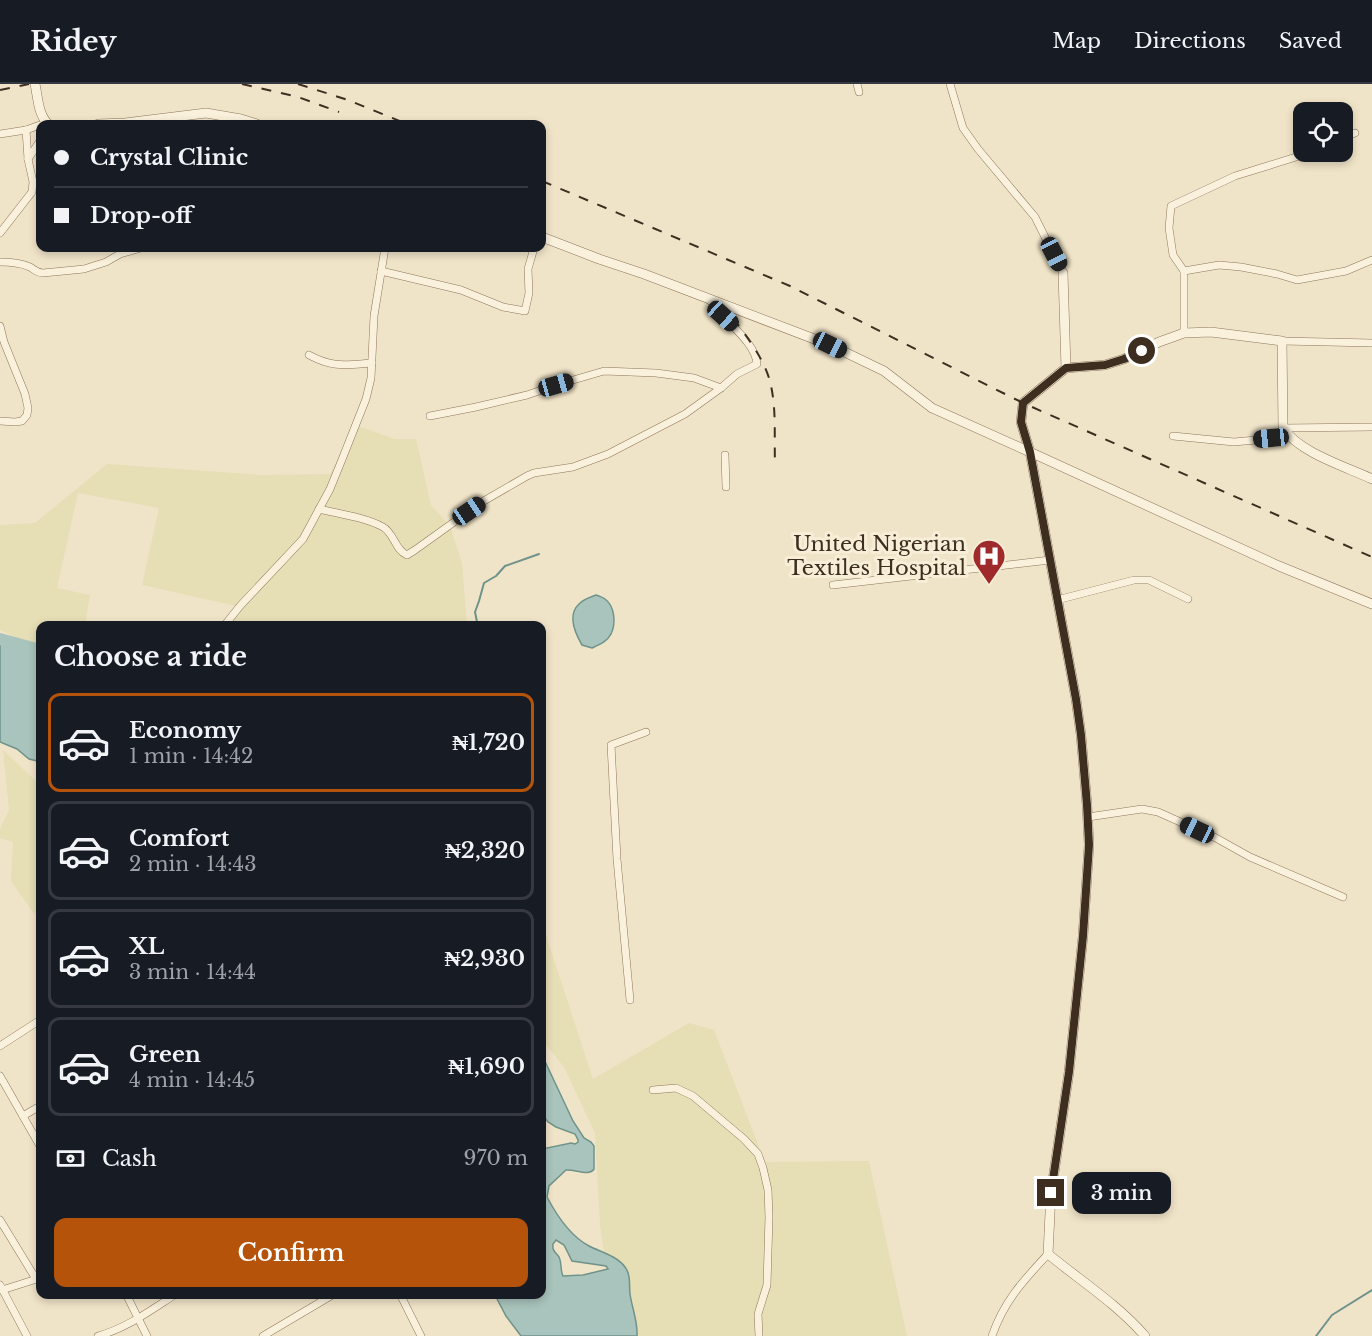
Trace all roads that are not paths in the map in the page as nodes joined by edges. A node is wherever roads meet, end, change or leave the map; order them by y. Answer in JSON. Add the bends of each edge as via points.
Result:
{"nodes":[{"id":1,"x":35,"y":84,"type":"edge"},
{"id":2,"x":856,"y":84,"type":"edge"},
{"id":3,"x":950,"y":84,"type":"edge"},
{"id":4,"x":859,"y":92,"type":"dead end"},
{"id":5,"x":41,"y":120,"type":"edge"},
{"id":6,"x":149,"y":120,"type":"edge"},
{"id":7,"x":244,"y":120,"type":"edge"},
{"id":8,"x":36,"y":127,"type":"edge"},
{"id":9,"x":26,"y":130,"type":"junction"},
{"id":10,"x":0,"y":134,"type":"edge"},
{"id":11,"x":36,"y":147,"type":"edge"},
{"id":12,"x":1293,"y":158,"type":"edge"},
{"id":13,"x":28,"y":159,"type":"junction"},
{"id":14,"x":0,"y":233,"type":"edge"},
{"id":15,"x":546,"y":238,"type":"edge"},
{"id":16,"x":119,"y":252,"type":"edge"},
{"id":17,"x":384,"y":252,"type":"edge"},
{"id":18,"x":533,"y":252,"type":"edge"},
{"id":19,"x":1372,"y":260,"type":"edge"},
{"id":20,"x":0,"y":262,"type":"edge"},
{"id":21,"x":381,"y":272,"type":"junction"},
{"id":22,"x":1184,"y":272,"type":"junction"},
{"id":23,"x":1064,"y":273,"type":"joint"},
{"id":24,"x":710,"y":300,"type":"junction"},
{"id":25,"x":0,"y":326,"type":"edge"},
{"id":26,"x":1184,"y":333,"type":"junction"},
{"id":27,"x":1282,"y":341,"type":"junction"},
{"id":28,"x":1372,"y":343,"type":"edge"},
{"id":29,"x":309,"y":355,"type":"dead end"},
{"id":30,"x":372,"y":363,"type":"junction"},
{"id":31,"x":1066,"y":368,"type":"junction"},
{"id":32,"x":721,"y":388,"type":"junction"},
{"id":33,"x":430,"y":416,"type":"dead end"},
{"id":34,"x":0,"y":421,"type":"edge"},
{"id":35,"x":1372,"y":427,"type":"edge"},
{"id":36,"x":1283,"y":428,"type":"junction"},
{"id":37,"x":1173,"y":436,"type":"dead end"},
{"id":38,"x":1289,"y":437,"type":"junction"},
{"id":39,"x":1030,"y":452,"type":"junction"},
{"id":40,"x":725,"y":455,"type":"dead end"},
{"id":41,"x":1372,"y":479,"type":"edge"},
{"id":42,"x":726,"y":487,"type":"dead end"},
{"id":43,"x":320,"y":509,"type":"junction"},
{"id":44,"x":1050,"y":560,"type":"junction"},
{"id":45,"x":833,"y":585,"type":"dead end"},
{"id":46,"x":1188,"y":599,"type":"dead end"},
{"id":47,"x":1057,"y":600,"type":"junction"},
{"id":48,"x":1372,"y":604,"type":"edge"},
{"id":49,"x":228,"y":621,"type":"edge"},
{"id":50,"x":646,"y":732,"type":"dead end"},
{"id":51,"x":1088,"y":817,"type":"junction"},
{"id":52,"x":1343,"y":897,"type":"dead end"},
{"id":53,"x":630,"y":1000,"type":"dead end"},
{"id":54,"x":36,"y":1023,"type":"edge"},
{"id":55,"x":0,"y":1046,"type":"edge"},
{"id":56,"x":0,"y":1076,"type":"edge"},
{"id":57,"x":653,"y":1090,"type":"dead end"},
{"id":58,"x":36,"y":1108,"type":"edge"},
{"id":59,"x":23,"y":1116,"type":"junction"},
{"id":60,"x":36,"y":1139,"type":"edge"},
{"id":61,"x":0,"y":1220,"type":"edge"},
{"id":62,"x":1048,"y":1254,"type":"junction"},
{"id":63,"x":36,"y":1276,"type":"edge"},
{"id":64,"x":36,"y":1279,"type":"edge"},
{"id":65,"x":1,"y":1288,"type":"edge"},
{"id":66,"x":128,"y":1299,"type":"edge"},
{"id":67,"x":168,"y":1299,"type":"edge"},
{"id":68,"x":326,"y":1299,"type":"edge"},
{"id":69,"x":402,"y":1299,"type":"edge"},
{"id":70,"x":138,"y":1319,"type":"junction"},
{"id":71,"x":27,"y":1336,"type":"edge"},
{"id":72,"x":98,"y":1336,"type":"edge"},
{"id":73,"x":147,"y":1336,"type":"edge"},
{"id":74,"x":263,"y":1336,"type":"edge"},
{"id":75,"x":421,"y":1336,"type":"edge"},
{"id":76,"x":759,"y":1336,"type":"edge"},
{"id":77,"x":992,"y":1336,"type":"edge"},
{"id":78,"x":1145,"y":1336,"type":"edge"}],
"edges":[{"from":1,"to":5,"type":"street"},
{"from":2,"to":4,"type":"street"},
{"from":3,"to":23,"type":"street","via":[[963,128],[1035,217]]},
{"from":6,"to":7,"type":"street","via":[[206,113]]},
{"from":8,"to":9,"type":"street"},
{"from":9,"to":10,"type":"street"},
{"from":9,"to":13,"type":"street"},
{"from":11,"to":13,"type":"street"},
{"from":12,"to":22,"type":"street","via":[[1235,176],[1171,206],[1168,228],[1173,255]]},
{"from":13,"to":14,"type":"street","via":[[32,192]]},
{"from":15,"to":24,"type":"street"},
{"from":16,"to":20,"type":"street","via":[[106,262],[84,269],[43,273]]},
{"from":17,"to":21,"type":"street"},
{"from":18,"to":21,"type":"street","via":[[525,311],[503,307],[461,290]]},
{"from":19,"to":22,"type":"street","via":[[1346,271],[1297,280],[1219,265]]},
{"from":21,"to":30,"type":"street"},
{"from":22,"to":26,"type":"street"},
{"from":23,"to":31,"type":"street"},
{"from":24,"to":32,"type":"street","via":[[751,348],[757,364]]},
{"from":24,"to":39,"type":"street","via":[[830,345],[884,371],[932,408]]},
{"from":25,"to":34,"type":"street","via":[[28,408],[22,421]]},
{"from":26,"to":27,"type":"street","via":[[1211,332]]},
{"from":26,"to":31,"type":"street","via":[[1105,365]]},
{"from":27,"to":28,"type":"street"},
{"from":27,"to":36,"type":"street"},
{"from":29,"to":30,"type":"street","via":[[323,363]]},
{"from":30,"to":43,"type":"street","via":[[366,399]]},
{"from":31,"to":39,"type":"street","via":[[1023,403],[1021,422]]},
{"from":32,"to":33,"type":"street","via":[[694,378],[604,371],[527,395]]},
{"from":32,"to":43,"type":"street","via":[[685,414],[608,454],[573,467],[534,473],[482,502],[407,555],[384,527]]},
{"from":35,"to":36,"type":"street"},
{"from":36,"to":38,"type":"street"},
{"from":37,"to":38,"type":"street","via":[[1234,442]]},
{"from":38,"to":41,"type":"street","via":[[1305,449]]},
{"from":39,"to":44,"type":"street"},
{"from":39,"to":48,"type":"street","via":[[1279,566]]},
{"from":40,"to":42,"type":"street"},
{"from":43,"to":49,"type":"street","via":[[303,539]]},
{"from":44,"to":45,"type":"street"},
{"from":44,"to":47,"type":"street"},
{"from":46,"to":47,"type":"street","via":[[1149,580],[1134,580]]},
{"from":47,"to":51,"type":"street","via":[[1081,735]]},
{"from":50,"to":53,"type":"street","via":[[611,745]]},
{"from":51,"to":52,"type":"street","via":[[1142,809],[1158,812]]},
{"from":51,"to":62,"type":"street","via":[[1083,936],[1051,1193]]},
{"from":54,"to":55,"type":"street"},
{"from":56,"to":59,"type":"street"},
{"from":57,"to":76,"type":"street","via":[[676,1088],[693,1096],[758,1154],[768,1190],[769,1217],[767,1285],[758,1314]]},
{"from":58,"to":59,"type":"street"},
{"from":59,"to":60,"type":"street"},
{"from":61,"to":63,"type":"street"},
{"from":62,"to":77,"type":"street","via":[[1020,1284],[999,1316]]},
{"from":62,"to":78,"type":"street","via":[[1114,1304]]},
{"from":64,"to":65,"type":"street"},
{"from":65,"to":71,"type":"street"},
{"from":66,"to":70,"type":"street"},
{"from":67,"to":70,"type":"street"},
{"from":68,"to":74,"type":"street"},
{"from":69,"to":75,"type":"street"},
{"from":70,"to":72,"type":"street"},
{"from":70,"to":73,"type":"street"}]}
